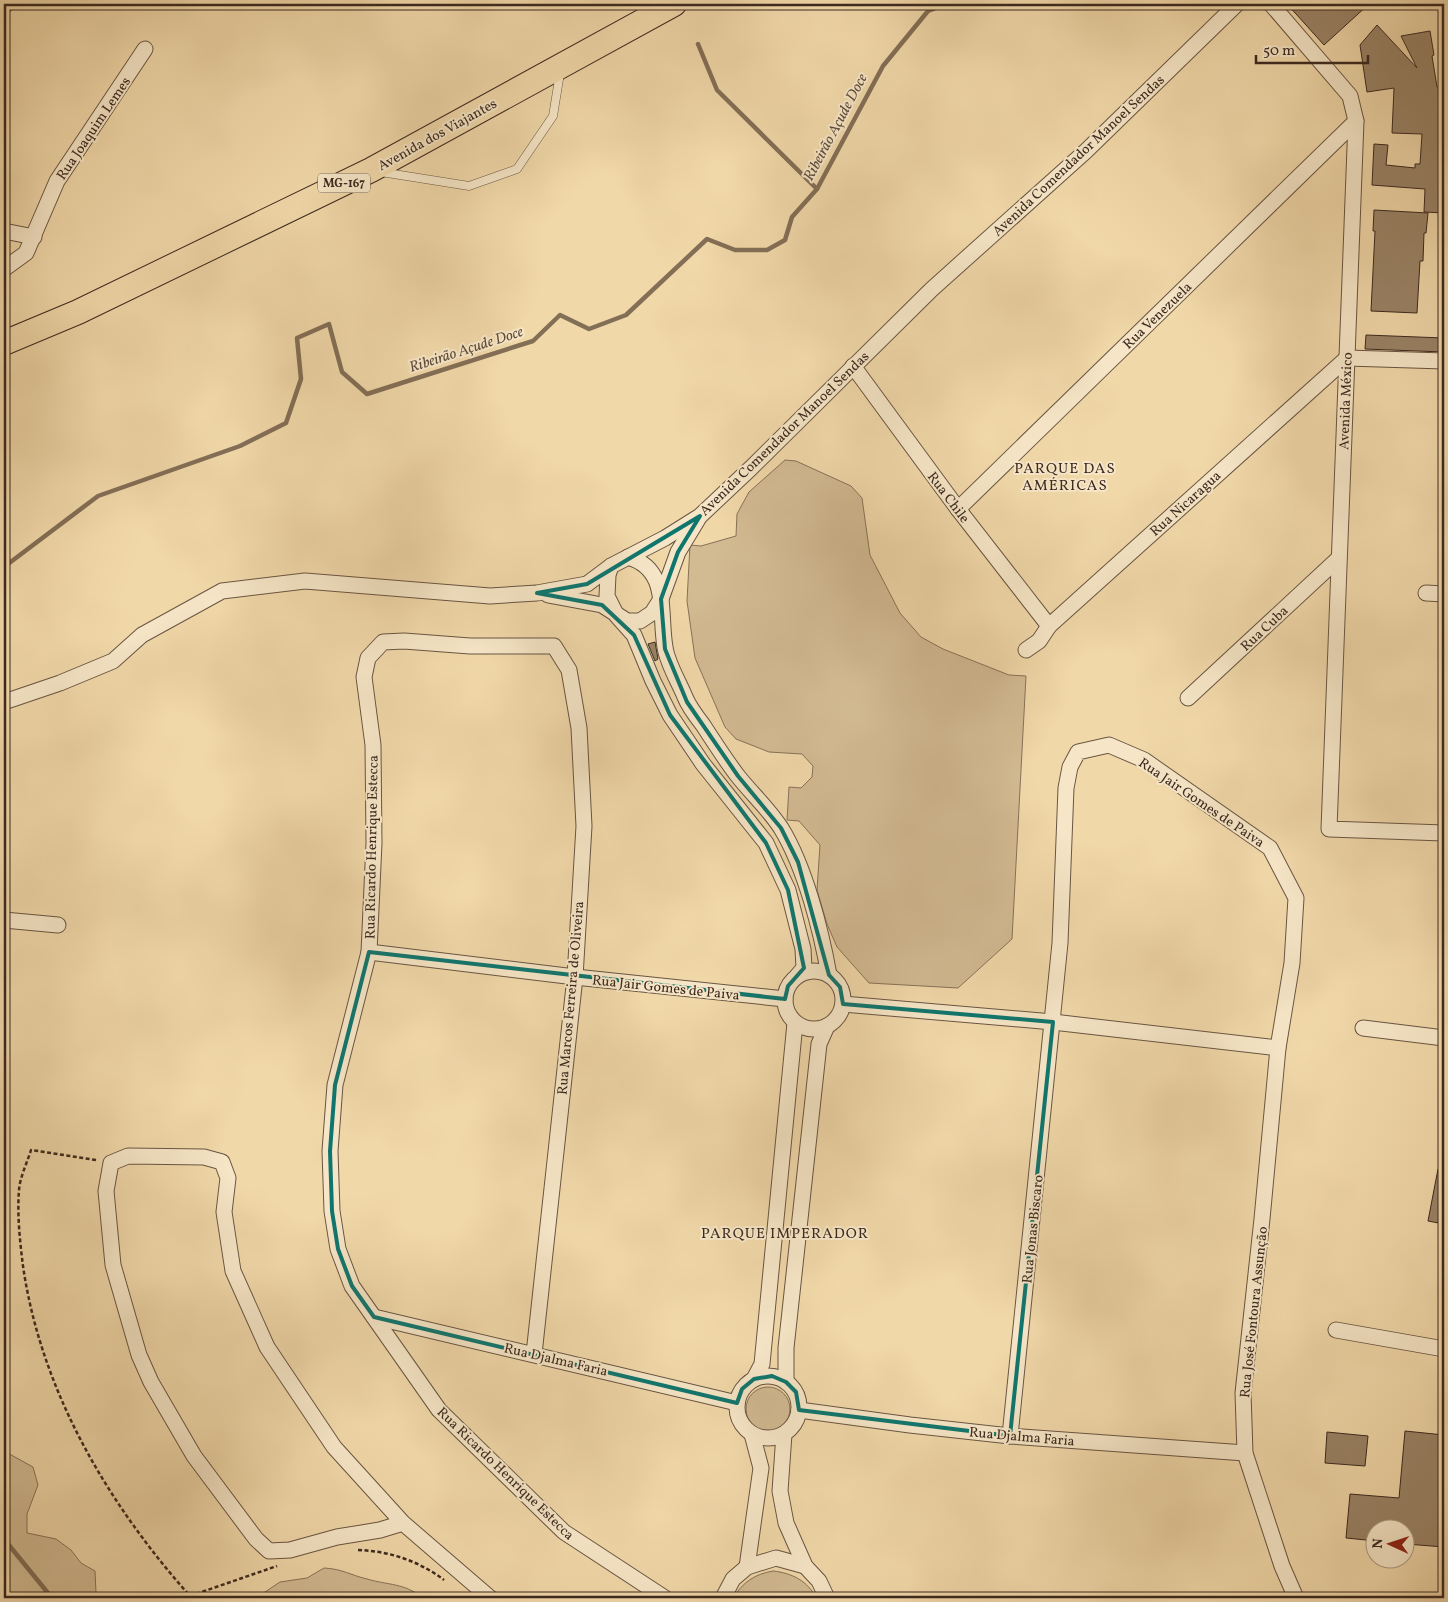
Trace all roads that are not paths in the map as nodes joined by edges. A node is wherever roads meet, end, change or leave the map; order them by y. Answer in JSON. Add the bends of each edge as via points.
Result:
{"nodes":[{"id":1,"x":674,"y":4,"type":"edge"},
{"id":2,"x":1237,"y":4,"type":"edge"},
{"id":3,"x":1272,"y":4,"type":"edge"},
{"id":4,"x":145,"y":49,"type":"dead end"},
{"id":5,"x":562,"y":66,"type":"junction"},
{"id":6,"x":1356,"y":121,"type":"junction"},
{"id":7,"x":371,"y":170,"type":"junction"},
{"id":8,"x":4,"y":231,"type":"edge"},
{"id":9,"x":34,"y":237,"type":"junction"},
{"id":10,"x":4,"y":269,"type":"edge"},
{"id":11,"x":4,"y":343,"type":"edge"},
{"id":12,"x":1347,"y":358,"type":"junction"},
{"id":13,"x":1444,"y":361,"type":"edge"},
{"id":14,"x":852,"y":366,"type":"junction"},
{"id":15,"x":958,"y":509,"type":"junction"},
{"id":16,"x":700,"y":516,"type":"junction"},
{"id":17,"x":628,"y":557,"type":"junction"},
{"id":18,"x":1339,"y":558,"type":"junction"},
{"id":19,"x":612,"y":566,"type":"junction"},
{"id":20,"x":537,"y":593,"type":"junction"},
{"id":21,"x":1426,"y":593,"type":"dead end"},
{"id":22,"x":1444,"y":594,"type":"edge"},
{"id":23,"x":660,"y":599,"type":"junction"},
{"id":24,"x":617,"y":616,"type":"junction"},
{"id":25,"x":1049,"y":626,"type":"junction"},
{"id":26,"x":554,"y":646,"type":"joint"},
{"id":27,"x":1026,"y":650,"type":"dead end"},
{"id":28,"x":1188,"y":698,"type":"dead end"},
{"id":29,"x":4,"y":702,"type":"edge"},
{"id":30,"x":1078,"y":752,"type":"joint"},
{"id":31,"x":1444,"y":833,"type":"edge"},
{"id":32,"x":4,"y":920,"type":"edge"},
{"id":33,"x":58,"y":925,"type":"dead end"},
{"id":34,"x":369,"y":952,"type":"junction"},
{"id":35,"x":798,"y":975,"type":"junction"},
{"id":36,"x":829,"y":975,"type":"junction"},
{"id":37,"x":574,"y":977,"type":"junction"},
{"id":38,"x":784,"y":999,"type":"junction"},
{"id":39,"x":842,"y":1004,"type":"junction"},
{"id":40,"x":1053,"y":1022,"type":"junction"},
{"id":41,"x":795,"y":1023,"type":"junction"},
{"id":42,"x":827,"y":1026,"type":"junction"},
{"id":43,"x":1363,"y":1028,"type":"dead end"},
{"id":44,"x":1444,"y":1038,"type":"edge"},
{"id":45,"x":1278,"y":1048,"type":"junction"},
{"id":46,"x":374,"y":1318,"type":"junction"},
{"id":47,"x":1336,"y":1330,"type":"dead end"},
{"id":48,"x":1444,"y":1349,"type":"edge"},
{"id":49,"x":534,"y":1354,"type":"junction"},
{"id":50,"x":754,"y":1379,"type":"junction"},
{"id":51,"x":786,"y":1382,"type":"junction"},
{"id":52,"x":737,"y":1403,"type":"junction"},
{"id":53,"x":799,"y":1410,"type":"junction"},
{"id":54,"x":752,"y":1434,"type":"junction"},
{"id":55,"x":784,"y":1434,"type":"junction"},
{"id":56,"x":1010,"y":1436,"type":"junction"},
{"id":57,"x":1246,"y":1453,"type":"junction"},
{"id":58,"x":403,"y":1524,"type":"junction"},
{"id":59,"x":805,"y":1566,"type":"junction"},
{"id":60,"x":747,"y":1567,"type":"junction"},
{"id":61,"x":722,"y":1597,"type":"edge"},
{"id":62,"x":490,"y":1598,"type":"edge"},
{"id":63,"x":665,"y":1598,"type":"edge"},
{"id":64,"x":827,"y":1598,"type":"edge"},
{"id":65,"x":1296,"y":1598,"type":"edge"}],
"edges":[{"from":1,"to":5,"type":"main road","name":"Avenida dos Viajantes","number":"MG-167"},
{"from":2,"to":14,"type":"street","name":"Avenida Comendador Manoel Sendas","via":[[1086,151],[932,289]]},
{"from":3,"to":6,"type":"street","name":"Avenida México","via":[[1350,96]]},
{"from":4,"to":9,"type":"street","name":"Rua Joaquim Lemes","via":[[57,181]]},
{"from":5,"to":7,"type":"main road","name":"Avenida dos Viajantes","number":"MG-167"},
{"from":5,"to":7,"type":"lane","via":[[553,116],[516,169],[469,186]]},
{"from":6,"to":12,"type":"street","name":"Avenida México"},
{"from":6,"to":15,"type":"street","name":"Rua Venezuela"},
{"from":7,"to":11,"type":"main road","name":"Avenida dos Viajantes","number":"MG-167","via":[[78,312]]},
{"from":8,"to":9,"type":"street"},
{"from":9,"to":10,"type":"street","name":"Rua Joaquim Lemes","via":[[26,253]]},
{"from":12,"to":13,"type":"street"},
{"from":12,"to":18,"type":"street","name":"Avenida México"},
{"from":12,"to":25,"type":"street","name":"Rua Nicaragua"},
{"from":14,"to":15,"type":"street","name":"Rua Chile"},
{"from":14,"to":16,"type":"street","name":"Avenida Comendador Manoel Sendas"},
{"from":15,"to":25,"type":"street","name":"Rua Chile"},
{"from":16,"to":17,"type":"street","name":"Avenida Comendador Manoel Sendas"},
{"from":16,"to":23,"type":"street","via":[[678,552]]},
{"from":17,"to":19,"type":"street","name":"Avenida Comendador Manoel Sendas"},
{"from":17,"to":23,"type":"street","via":[[646,566],[655,576]]},
{"from":18,"to":28,"type":"street","name":"Rua Cuba"},
{"from":18,"to":31,"type":"street","name":"Avenida México","via":[[1329,828]]},
{"from":19,"to":20,"type":"street","name":"Avenida Comendador Manoel Sendas","via":[[587,584]]},
{"from":19,"to":24,"type":"street","via":[[607,596]]},
{"from":20,"to":24,"type":"street","via":[[602,604]]},
{"from":20,"to":29,"type":"street","name":"Avenida Comendador Manoel Sendas","via":[[490,596],[306,581],[222,591],[142,635],[112,661]]},
{"from":21,"to":22,"type":"street"},
{"from":23,"to":24,"type":"street","via":[[652,613],[640,620],[627,622]]},
{"from":23,"to":36,"type":"street","via":[[665,649],[687,702],[738,776],[780,828],[798,862],[824,944]]},
{"from":24,"to":35,"type":"street","via":[[634,635],[670,715],[703,764],[766,843],[788,890],[803,949],[804,968]]},
{"from":25,"to":27,"type":"street","name":"Rua Nicaragua","via":[[1039,641]]},
{"from":26,"to":34,"type":"street","name":"Rua Ricardo Henrique Estecca","via":[[470,646],[404,640],[383,642],[368,658],[364,677],[372,745],[374,843]]},
{"from":26,"to":37,"type":"street","name":"Rua Marcos Ferreira de Oliveira","via":[[570,670],[579,728],[584,826]]},
{"from":30,"to":40,"type":"street","name":"Rua Jonas Biscaro","via":[[1070,768],[1066,788],[1060,943]]},
{"from":30,"to":45,"type":"street","name":"Rua Jair Gomes de Paiva","via":[[1108,746],[1144,760],[1270,848],[1296,898],[1292,963]]},
{"from":32,"to":33,"type":"street"},
{"from":34,"to":37,"type":"street","name":"Rua Jair Gomes de Paiva"},
{"from":34,"to":46,"type":"street","name":"Rua Ricardo Henrique Estecca","via":[[335,1085],[330,1151],[332,1211],[338,1249],[352,1286]]},
{"from":35,"to":36,"type":"street","via":[[813,971]]},
{"from":35,"to":38,"type":"street","via":[[788,986]]},
{"from":36,"to":39,"type":"street","via":[[840,987]]},
{"from":37,"to":38,"type":"street","name":"Rua Jair Gomes de Paiva"},
{"from":37,"to":49,"type":"street","name":"Rua Marcos Ferreira de Oliveira"},
{"from":38,"to":41,"type":"street","via":[[787,1012]]},
{"from":39,"to":40,"type":"street"},
{"from":39,"to":42,"type":"street","via":[[838,1017]]},
{"from":40,"to":45,"type":"street"},
{"from":40,"to":56,"type":"street","name":"Rua Jonas Biscaro"},
{"from":41,"to":42,"type":"street","via":[[811,1029]]},
{"from":41,"to":50,"type":"street","via":[[762,1364]]},
{"from":42,"to":51,"type":"street","via":[[819,1044],[786,1348]]},
{"from":43,"to":44,"type":"street"},
{"from":45,"to":57,"type":"street","name":"Rua José Fontoura Assunção","via":[[1243,1393]]},
{"from":46,"to":49,"type":"street","name":"Rua Djalma Faria"},
{"from":46,"to":63,"type":"street","name":"Rua Ricardo Henrique Estecca","via":[[438,1410],[564,1532]]},
{"from":47,"to":48,"type":"street"},
{"from":49,"to":52,"type":"street","name":"Rua Djalma Faria"},
{"from":50,"to":51,"type":"street","via":[[772,1376]]},
{"from":50,"to":52,"type":"street","via":[[742,1389]]},
{"from":51,"to":53,"type":"street","via":[[796,1392]]},
{"from":52,"to":54,"type":"street","via":[[739,1420]]},
{"from":53,"to":55,"type":"street","via":[[795,1423]]},
{"from":53,"to":56,"type":"street","name":"Rua Djalma Faria"},
{"from":54,"to":55,"type":"street","via":[[768,1439]]},
{"from":54,"to":60,"type":"street","via":[[761,1468]]},
{"from":55,"to":59,"type":"street","via":[[780,1491],[786,1523]]},
{"from":56,"to":57,"type":"street","name":"Rua Djalma Faria"},
{"from":57,"to":65,"type":"street","name":"Rua José Fontoura Assunção","via":[[1282,1566]]},
{"from":58,"to":58,"type":"street","via":[[337,1536],[290,1550],[269,1551],[256,1539],[194,1456],[139,1355],[113,1265],[106,1191],[111,1162],[128,1156],[204,1157],[222,1162],[228,1178],[224,1212],[233,1271],[267,1347],[334,1447]]},
{"from":58,"to":62,"type":"street"},
{"from":59,"to":60,"type":"street","via":[[776,1558]]},
{"from":59,"to":64,"type":"street","via":[[819,1581]]},
{"from":60,"to":61,"type":"street","via":[[733,1579]]}]}
